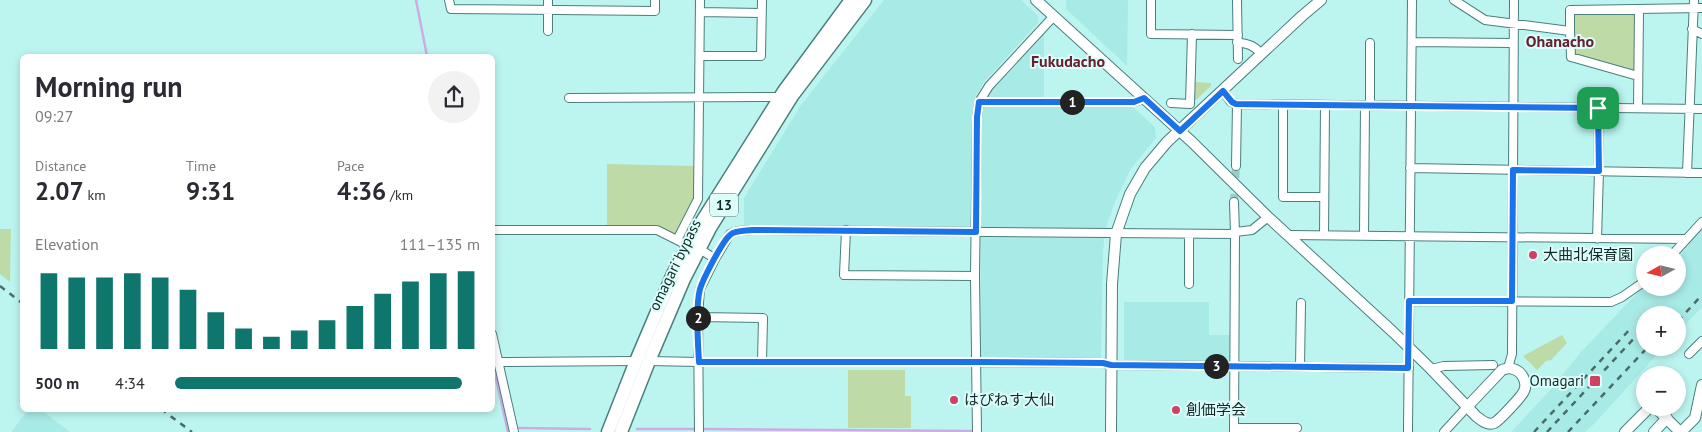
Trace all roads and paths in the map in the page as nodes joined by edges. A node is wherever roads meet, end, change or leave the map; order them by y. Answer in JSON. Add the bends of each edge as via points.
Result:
{"nodes":[{"id":1,"x":449,"y":0,"type":"edge"},
{"id":2,"x":548,"y":0,"type":"edge"},
{"id":3,"x":655,"y":0,"type":"edge"},
{"id":4,"x":700,"y":0,"type":"edge"},
{"id":5,"x":762,"y":0,"type":"edge"},
{"id":6,"x":851,"y":0,"type":"edge"},
{"id":7,"x":865,"y":0,"type":"edge"},
{"id":8,"x":1036,"y":0,"type":"edge"},
{"id":9,"x":1151,"y":0,"type":"edge"},
{"id":10,"x":1237,"y":0,"type":"edge"},
{"id":11,"x":1321,"y":0,"type":"edge"},
{"id":12,"x":1412,"y":0,"type":"edge"},
{"id":13,"x":1454,"y":0,"type":"edge"},
{"id":14,"x":1514,"y":0,"type":"edge"},
{"id":15,"x":1696,"y":5,"type":"edge"},
{"id":16,"x":548,"y":10,"type":"junction"},
{"id":17,"x":1639,"y":10,"type":"junction"},
{"id":18,"x":700,"y":12,"type":"junction"},
{"id":19,"x":761,"y":13,"type":"junction"},
{"id":20,"x":1054,"y":16,"type":"junction"},
{"id":21,"x":1514,"y":24,"type":"junction"},
{"id":22,"x":1692,"y":29,"type":"junction"},
{"id":23,"x":548,"y":31,"type":"dead end"},
{"id":24,"x":1570,"y":31,"type":"junction"},
{"id":25,"x":1192,"y":34,"type":"junction"},
{"id":26,"x":1702,"y":34,"type":"edge"},
{"id":27,"x":1238,"y":38,"type":"junction"},
{"id":28,"x":1370,"y":42,"type":"dead end"},
{"id":29,"x":1412,"y":42,"type":"junction"},
{"id":30,"x":1513,"y":43,"type":"junction"},
{"id":31,"x":1261,"y":54,"type":"junction"},
{"id":32,"x":700,"y":56,"type":"junction"},
{"id":33,"x":1238,"y":59,"type":"dead end"},
{"id":34,"x":1638,"y":76,"type":"junction"},
{"id":35,"x":1223,"y":91,"type":"junction"},
{"id":36,"x":780,"y":97,"type":"junction"},
{"id":37,"x":569,"y":98,"type":"dead end"},
{"id":38,"x":700,"y":98,"type":"junction"},
{"id":39,"x":1144,"y":98,"type":"junction"},
{"id":40,"x":979,"y":102,"type":"junction"},
{"id":41,"x":1171,"y":103,"type":"dead end"},
{"id":42,"x":1236,"y":104,"type":"junction"},
{"id":43,"x":1283,"y":105,"type":"junction"},
{"id":44,"x":1324,"y":105,"type":"junction"},
{"id":45,"x":1368,"y":105,"type":"junction"},
{"id":46,"x":1411,"y":106,"type":"junction"},
{"id":47,"x":1512,"y":107,"type":"junction"},
{"id":48,"x":1598,"y":108,"type":"junction"},
{"id":49,"x":1638,"y":108,"type":"junction"},
{"id":50,"x":1689,"y":109,"type":"junction"},
{"id":51,"x":1702,"y":109,"type":"edge"},
{"id":52,"x":1180,"y":131,"type":"junction"},
{"id":53,"x":1236,"y":166,"type":"tunnel mouth"},
{"id":54,"x":1410,"y":168,"type":"junction"},
{"id":55,"x":1513,"y":170,"type":"junction"},
{"id":56,"x":1599,"y":171,"type":"junction"},
{"id":57,"x":1687,"y":173,"type":"junction"},
{"id":58,"x":1702,"y":173,"type":"edge"},
{"id":59,"x":1324,"y":197,"type":"junction"},
{"id":60,"x":1234,"y":202,"type":"tunnel mouth"},
{"id":61,"x":1268,"y":217,"type":"junction"},
{"id":62,"x":1702,"y":222,"type":"edge"},
{"id":63,"x":495,"y":230,"type":"edge"},
{"id":64,"x":846,"y":230,"type":"junction"},
{"id":65,"x":976,"y":232,"type":"junction"},
{"id":66,"x":1235,"y":233,"type":"junction"},
{"id":67,"x":1116,"y":234,"type":"junction"},
{"id":68,"x":1189,"y":234,"type":"junction"},
{"id":69,"x":1364,"y":235,"type":"junction"},
{"id":70,"x":1289,"y":236,"type":"junction"},
{"id":71,"x":1324,"y":236,"type":"junction"},
{"id":72,"x":1410,"y":236,"type":"junction"},
{"id":73,"x":1512,"y":238,"type":"junction"},
{"id":74,"x":1596,"y":239,"type":"junction"},
{"id":75,"x":1686,"y":239,"type":"junction"},
{"id":76,"x":677,"y":240,"type":"junction"},
{"id":77,"x":1680,"y":246,"type":"edge"},
{"id":78,"x":694,"y":247,"type":"junction"},
{"id":79,"x":715,"y":259,"type":"junction"},
{"id":80,"x":975,"y":276,"type":"junction"},
{"id":81,"x":1189,"y":284,"type":"dead end"},
{"id":82,"x":1636,"y":288,"type":"edge"},
{"id":83,"x":1409,"y":301,"type":"junction"},
{"id":84,"x":1512,"y":301,"type":"junction"},
{"id":85,"x":1301,"y":303,"type":"dead end"},
{"id":86,"x":698,"y":317,"type":"junction"},
{"id":87,"x":1702,"y":341,"type":"edge"},
{"id":88,"x":495,"y":346,"type":"edge"},
{"id":89,"x":1409,"y":347,"type":"junction"},
{"id":90,"x":1689,"y":354,"type":"dead end"},
{"id":91,"x":642,"y":361,"type":"junction"},
{"id":92,"x":499,"y":362,"type":"junction"},
{"id":93,"x":699,"y":362,"type":"junction"},
{"id":94,"x":762,"y":362,"type":"junction"},
{"id":95,"x":976,"y":362,"type":"junction"},
{"id":96,"x":1111,"y":365,"type":"junction"},
{"id":97,"x":1493,"y":365,"type":"dead end"},
{"id":98,"x":1234,"y":366,"type":"junction"},
{"id":99,"x":1300,"y":367,"type":"junction"},
{"id":100,"x":1408,"y":368,"type":"junction"},
{"id":101,"x":1508,"y":368,"type":"junction"},
{"id":102,"x":1431,"y":369,"type":"junction"},
{"id":103,"x":1702,"y":385,"type":"edge"},
{"id":104,"x":1467,"y":407,"type":"junction"},
{"id":105,"x":1641,"y":416,"type":"edge"},
{"id":106,"x":1667,"y":418,"type":"joint"},
{"id":107,"x":1698,"y":418,"type":"edge"},
{"id":108,"x":1297,"y":428,"type":"dead end"},
{"id":109,"x":1234,"y":430,"type":"edge"},
{"id":110,"x":514,"y":432,"type":"edge"},
{"id":111,"x":608,"y":432,"type":"edge"},
{"id":112,"x":621,"y":432,"type":"edge"},
{"id":113,"x":699,"y":432,"type":"edge"},
{"id":114,"x":977,"y":432,"type":"edge"},
{"id":115,"x":1111,"y":432,"type":"edge"},
{"id":116,"x":1408,"y":432,"type":"edge"},
{"id":117,"x":1444,"y":432,"type":"edge"},
{"id":118,"x":1625,"y":432,"type":"edge"},
{"id":119,"x":1654,"y":432,"type":"edge"},
{"id":120,"x":1681,"y":432,"type":"edge"}],
"edges":[{"from":1,"to":16,"type":"street","via":[[450,9]]},
{"from":2,"to":16,"type":"street"},
{"from":3,"to":16,"type":"street","via":[[655,11]]},
{"from":4,"to":18,"type":"street"},
{"from":5,"to":19,"type":"street"},
{"from":6,"to":36,"type":"highway","name":"omagari bypass","number":"13"},
{"from":7,"to":78,"type":"highway","name":"omagari bypass","number":"13","via":[[792,96],[710,228]]},
{"from":8,"to":20,"type":"street"},
{"from":9,"to":25,"type":"street","via":[[1151,34]]},
{"from":10,"to":27,"type":"street"},
{"from":11,"to":31,"type":"street"},
{"from":12,"to":29,"type":"street"},
{"from":13,"to":21,"type":"street","via":[[1485,20]]},
{"from":14,"to":21,"type":"street"},
{"from":15,"to":17,"type":"street"},
{"from":15,"to":22,"type":"street"},
{"from":16,"to":23,"type":"street"},
{"from":17,"to":24,"type":"street","via":[[1570,10]]},
{"from":17,"to":34,"type":"street"},
{"from":18,"to":19,"type":"street"},
{"from":18,"to":32,"type":"street"},
{"from":19,"to":32,"type":"street","via":[[761,56]]},
{"from":20,"to":39,"type":"street"},
{"from":20,"to":40,"type":"street","via":[[989,86]]},
{"from":21,"to":24,"type":"street"},
{"from":21,"to":30,"type":"street"},
{"from":22,"to":26,"type":"street"},
{"from":22,"to":50,"type":"street"},
{"from":24,"to":34,"type":"street","via":[[1570,57]]},
{"from":25,"to":27,"type":"street"},
{"from":25,"to":41,"type":"street","via":[[1190,104]]},
{"from":27,"to":31,"type":"street","via":[[1256,47]]},
{"from":27,"to":33,"type":"street"},
{"from":28,"to":45,"type":"street"},
{"from":29,"to":30,"type":"street"},
{"from":29,"to":46,"type":"street"},
{"from":30,"to":47,"type":"street"},
{"from":31,"to":35,"type":"street"},
{"from":32,"to":38,"type":"street"},
{"from":34,"to":49,"type":"street"},
{"from":35,"to":42,"type":"street"},
{"from":35,"to":52,"type":"street"},
{"from":36,"to":38,"type":"street"},
{"from":36,"to":78,"type":"highway","name":"omagari bypass","number":"13","via":[[711,207]]},
{"from":37,"to":38,"type":"street"},
{"from":38,"to":76,"type":"street","via":[[698,199]]},
{"from":39,"to":40,"type":"street","via":[[1134,102]]},
{"from":39,"to":52,"type":"street"},
{"from":40,"to":65,"type":"street"},
{"from":42,"to":43,"type":"street"},
{"from":42,"to":53,"type":"street"},
{"from":43,"to":44,"type":"street"},
{"from":43,"to":59,"type":"street","via":[[1283,197]]},
{"from":44,"to":45,"type":"street"},
{"from":44,"to":59,"type":"street"},
{"from":45,"to":46,"type":"street"},
{"from":45,"to":69,"type":"street"},
{"from":46,"to":47,"type":"street"},
{"from":46,"to":54,"type":"street"},
{"from":47,"to":48,"type":"street"},
{"from":47,"to":55,"type":"street"},
{"from":48,"to":49,"type":"street"},
{"from":48,"to":56,"type":"street"},
{"from":49,"to":50,"type":"street"},
{"from":50,"to":51,"type":"street"},
{"from":50,"to":57,"type":"street"},
{"from":52,"to":61,"type":"street"},
{"from":52,"to":67,"type":"street","via":[[1145,168],[1130,194]]},
{"from":54,"to":55,"type":"street"},
{"from":54,"to":72,"type":"street"},
{"from":55,"to":56,"type":"street"},
{"from":55,"to":73,"type":"street"},
{"from":56,"to":57,"type":"street"},
{"from":56,"to":74,"type":"street"},
{"from":57,"to":58,"type":"street"},
{"from":59,"to":71,"type":"street"},
{"from":60,"to":66,"type":"street"},
{"from":61,"to":66,"type":"street","via":[[1252,230]]},
{"from":61,"to":70,"type":"street"},
{"from":62,"to":75,"type":"street"},
{"from":63,"to":76,"type":"street","via":[[657,230]]},
{"from":64,"to":65,"type":"street"},
{"from":64,"to":79,"type":"street","via":[[738,231],[730,234]]},
{"from":64,"to":80,"type":"street","via":[[844,275]]},
{"from":65,"to":67,"type":"street"},
{"from":65,"to":80,"type":"street"},
{"from":66,"to":68,"type":"street"},
{"from":66,"to":98,"type":"street"},
{"from":67,"to":68,"type":"street"},
{"from":67,"to":96,"type":"street"},
{"from":68,"to":81,"type":"street"},
{"from":69,"to":71,"type":"street"},
{"from":69,"to":72,"type":"street"},
{"from":70,"to":71,"type":"street"},
{"from":70,"to":89,"type":"street"},
{"from":72,"to":73,"type":"street"},
{"from":72,"to":83,"type":"street"},
{"from":73,"to":74,"type":"street"},
{"from":73,"to":84,"type":"street"},
{"from":74,"to":75,"type":"street"},
{"from":75,"to":77,"type":"street"},
{"from":76,"to":78,"type":"street"},
{"from":78,"to":79,"type":"street"},
{"from":78,"to":91,"type":"highway","name":"omagari bypass","number":"13","via":[[673,274]]},
{"from":79,"to":86,"type":"street","via":[[700,289]]},
{"from":80,"to":95,"type":"street"},
{"from":82,"to":84,"type":"street","via":[[1610,302]]},
{"from":83,"to":84,"type":"street"},
{"from":83,"to":89,"type":"street"},
{"from":84,"to":101,"type":"street","via":[[1512,354]]},
{"from":85,"to":99,"type":"street"},
{"from":86,"to":93,"type":"street"},
{"from":86,"to":94,"type":"street","via":[[763,318]]},
{"from":87,"to":90,"type":"street"},
{"from":88,"to":92,"type":"street"},
{"from":89,"to":100,"type":"street"},
{"from":89,"to":102,"type":"street"},
{"from":91,"to":92,"type":"street"},
{"from":91,"to":93,"type":"street"},
{"from":91,"to":111,"type":"highway","name":"omagari bypass","number":"13"},
{"from":91,"to":112,"type":"highway","name":"omagari bypass","number":"13"},
{"from":92,"to":110,"type":"street"},
{"from":93,"to":94,"type":"street"},
{"from":93,"to":113,"type":"street"},
{"from":94,"to":95,"type":"street"},
{"from":95,"to":96,"type":"street"},
{"from":95,"to":114,"type":"street"},
{"from":96,"to":98,"type":"street"},
{"from":96,"to":115,"type":"street"},
{"from":97,"to":102,"type":"street"},
{"from":98,"to":99,"type":"street"},
{"from":98,"to":109,"type":"street"},
{"from":99,"to":100,"type":"street"},
{"from":100,"to":116,"type":"street"},
{"from":101,"to":104,"type":"street","via":[[1497,374]]},
{"from":101,"to":104,"type":"street","via":[[1519,372],[1525,384],[1524,392],[1494,423],[1482,421]]},
{"from":102,"to":104,"type":"street"},
{"from":103,"to":107,"type":"street"},
{"from":104,"to":117,"type":"street"},
{"from":105,"to":118,"type":"street"},
{"from":106,"to":119,"type":"street"},
{"from":106,"to":120,"type":"street"},
{"from":107,"to":120,"type":"street"},
{"from":108,"to":109,"type":"street"}]}
